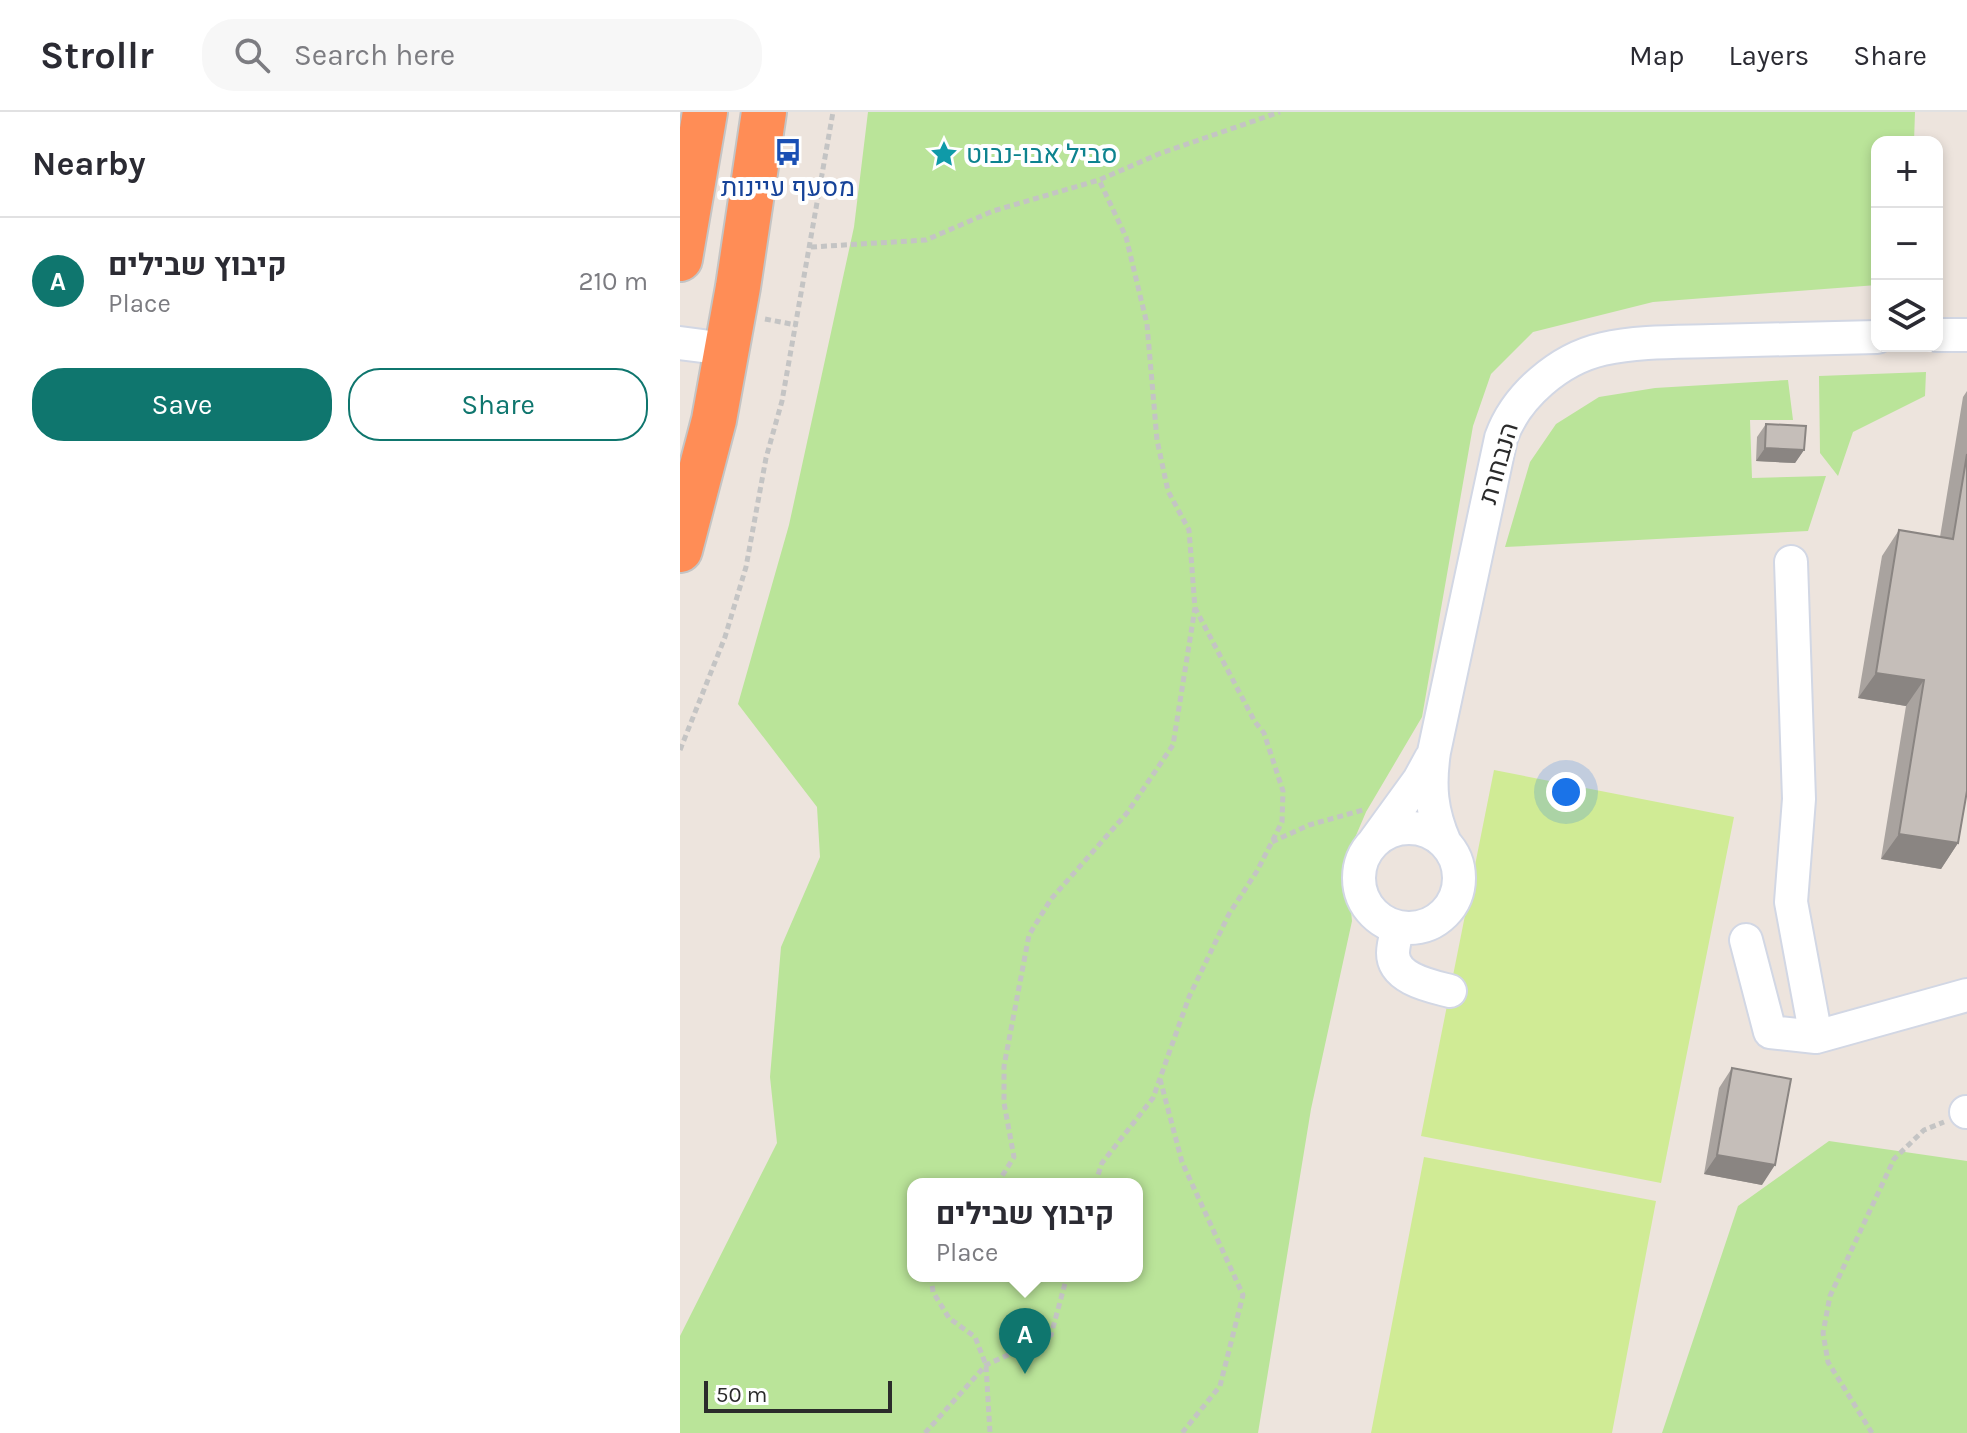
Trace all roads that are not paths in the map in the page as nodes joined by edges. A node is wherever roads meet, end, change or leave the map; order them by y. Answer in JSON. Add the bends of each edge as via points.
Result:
{"nodes":[{"id":1,"x":764,"y":112,"type":"edge"},
{"id":2,"x":703,"y":128,"type":"edge"},
{"id":3,"x":680,"y":209,"type":"edge"},
{"id":4,"x":680,"y":259,"type":"edge"},
{"id":5,"x":1943,"y":335,"type":"edge"},
{"id":6,"x":1967,"y":335,"type":"edge"},
{"id":7,"x":1871,"y":337,"type":"edge"},
{"id":8,"x":680,"y":343,"type":"edge"},
{"id":9,"x":726,"y":349,"type":"junction"},
{"id":10,"x":680,"y":550,"type":"edge"},
{"id":11,"x":1791,"y":562,"type":"dead end"},
{"id":12,"x":1434,"y":752,"type":"junction"},
{"id":13,"x":1445,"y":843,"type":"junction"},
{"id":14,"x":1372,"y":844,"type":"junction"},
{"id":15,"x":1398,"y":927,"type":"junction"},
{"id":16,"x":1746,"y":940,"type":"dead end"},
{"id":17,"x":1450,"y":991,"type":"dead end"},
{"id":18,"x":1967,"y":995,"type":"edge"},
{"id":19,"x":1816,"y":1037,"type":"junction"}],
"edges":[{"from":1,"to":9,"type":"highway"},
{"from":2,"to":3,"type":"highway"},
{"from":2,"to":4,"type":"highway"},
{"from":5,"to":6,"type":"street"},
{"from":7,"to":12,"type":"street","name":"הנבחרת","via":[[1602,349],[1561,368],[1523,399],[1501,438]]},
{"from":8,"to":9,"type":"street"},
{"from":9,"to":10,"type":"highway","via":[[714,420]]},
{"from":11,"to":19,"type":"street","via":[[1799,799],[1791,902]]},
{"from":12,"to":13,"type":"street","name":"הנבחרת","via":[[1433,816]]},
{"from":12,"to":14,"type":"street","name":"הנבחרת"},
{"from":13,"to":14,"type":"street","via":[[1408,829],[1385,834]]},
{"from":13,"to":15,"type":"street","via":[[1459,872],[1453,903],[1430,924]]},
{"from":14,"to":15,"type":"street","via":[[1359,875],[1361,893],[1382,920]]},
{"from":15,"to":17,"type":"street","via":[[1392,956],[1398,969]]},
{"from":16,"to":19,"type":"street","via":[[1770,1032]]},
{"from":18,"to":19,"type":"street"}]}
